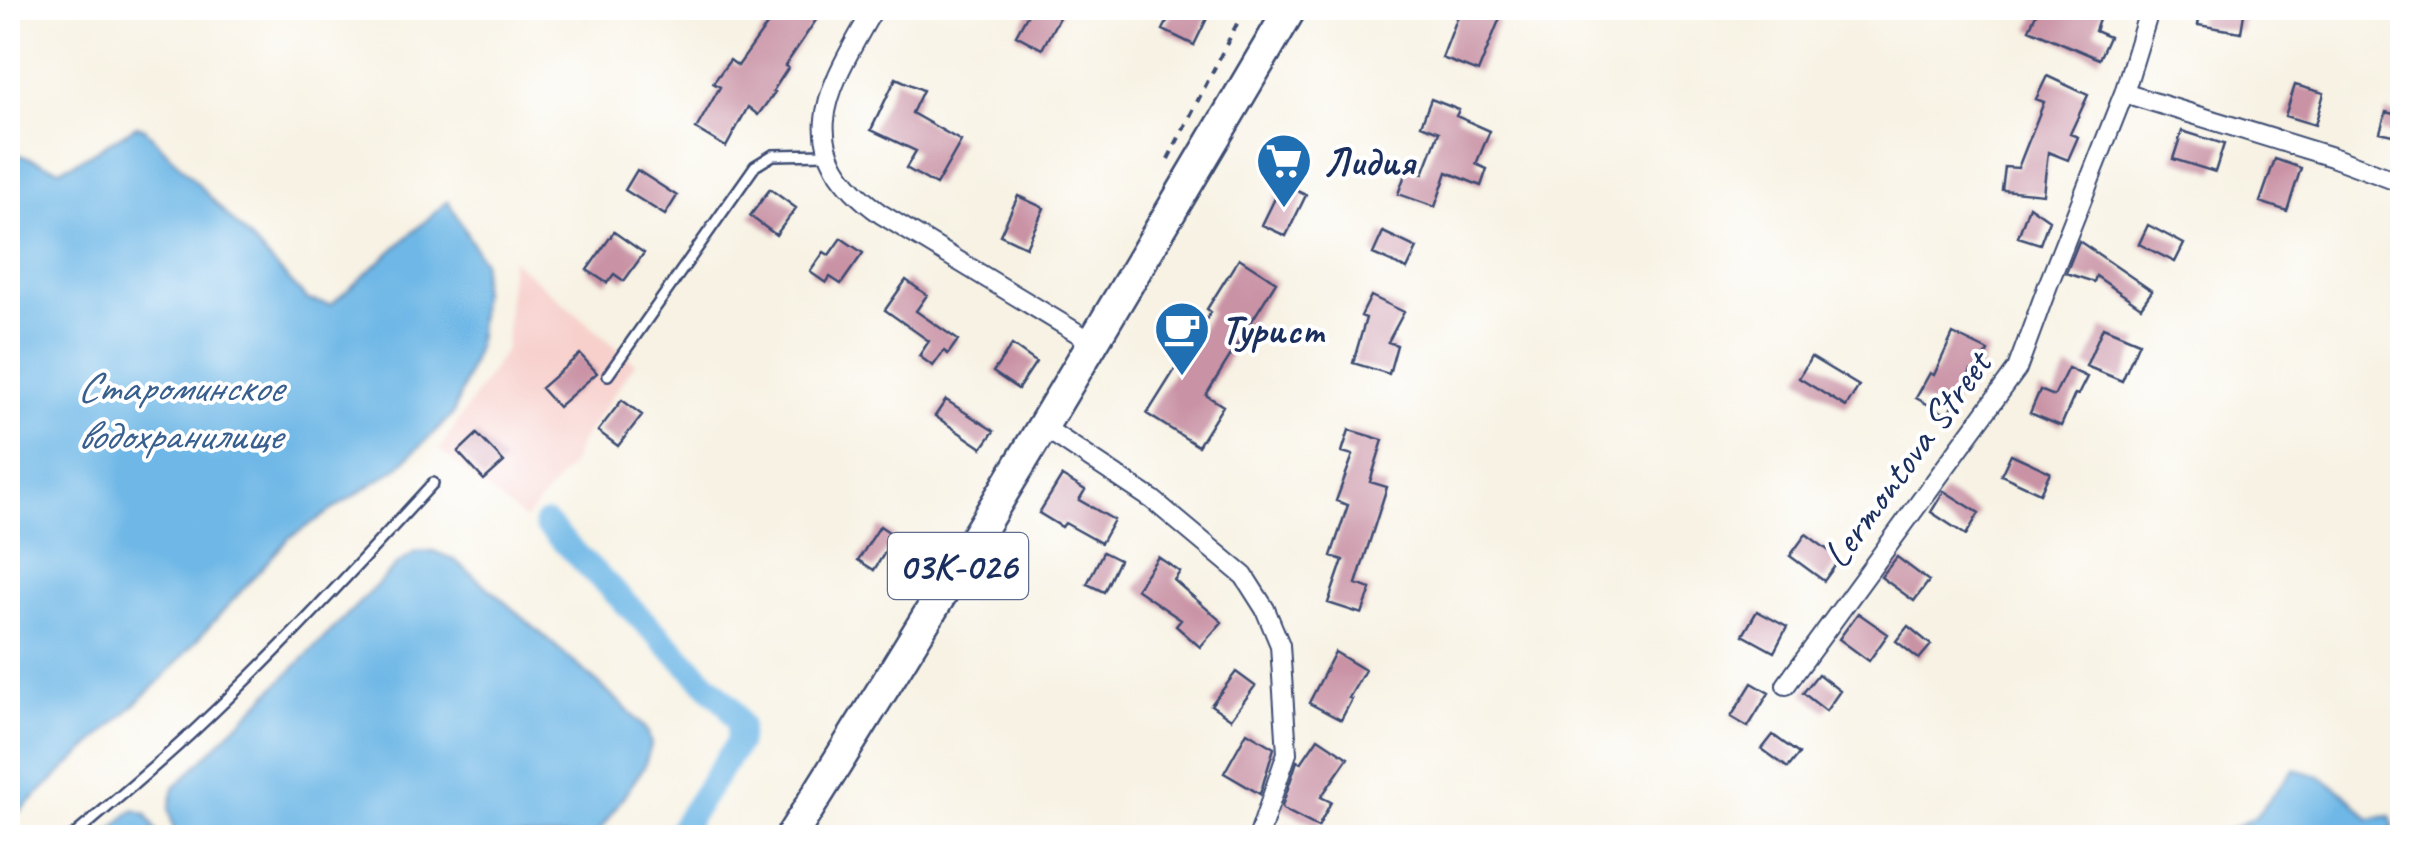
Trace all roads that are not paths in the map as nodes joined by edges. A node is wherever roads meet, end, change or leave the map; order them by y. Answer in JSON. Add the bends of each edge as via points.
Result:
{"nodes":[{"id":1,"x":874,"y":8,"type":"edge"},
{"id":2,"x":1291,"y":8,"type":"edge"},
{"id":3,"x":2150,"y":8,"type":"edge"},
{"id":4,"x":2124,"y":93,"type":"junction"},
{"id":5,"x":829,"y":154,"type":"junction"},
{"id":6,"x":2402,"y":182,"type":"edge"},
{"id":7,"x":1094,"y":343,"type":"junction"},
{"id":8,"x":608,"y":375,"type":"dead end"},
{"id":9,"x":1042,"y":426,"type":"junction"},
{"id":10,"x":433,"y":483,"type":"dead end"},
{"id":11,"x":1786,"y":684,"type":"dead end"},
{"id":12,"x":71,"y":838,"type":"edge"},
{"id":13,"x":790,"y":838,"type":"edge"},
{"id":14,"x":1258,"y":838,"type":"edge"}],
"edges":[{"from":1,"to":5,"type":"street","via":[[827,98]]},
{"from":2,"to":7,"type":"main road","number":"03К-026"},
{"from":3,"to":4,"type":"street","name":"Lermontova Street"},
{"from":4,"to":6,"type":"street"},
{"from":4,"to":11,"type":"street","name":"Lermontova Street","via":[[2017,369]]},
{"from":5,"to":7,"type":"street","via":[[841,178],[881,214]]},
{"from":5,"to":8,"type":"lane","via":[[773,155],[755,166]]},
{"from":7,"to":9,"type":"main road","number":"03К-026"},
{"from":9,"to":13,"type":"main road","number":"03К-026"},
{"from":9,"to":14,"type":"street","via":[[1153,500],[1244,576],[1265,608],[1280,645],[1288,754]]},
{"from":10,"to":12,"type":"lane","via":[[249,678]]}]}
